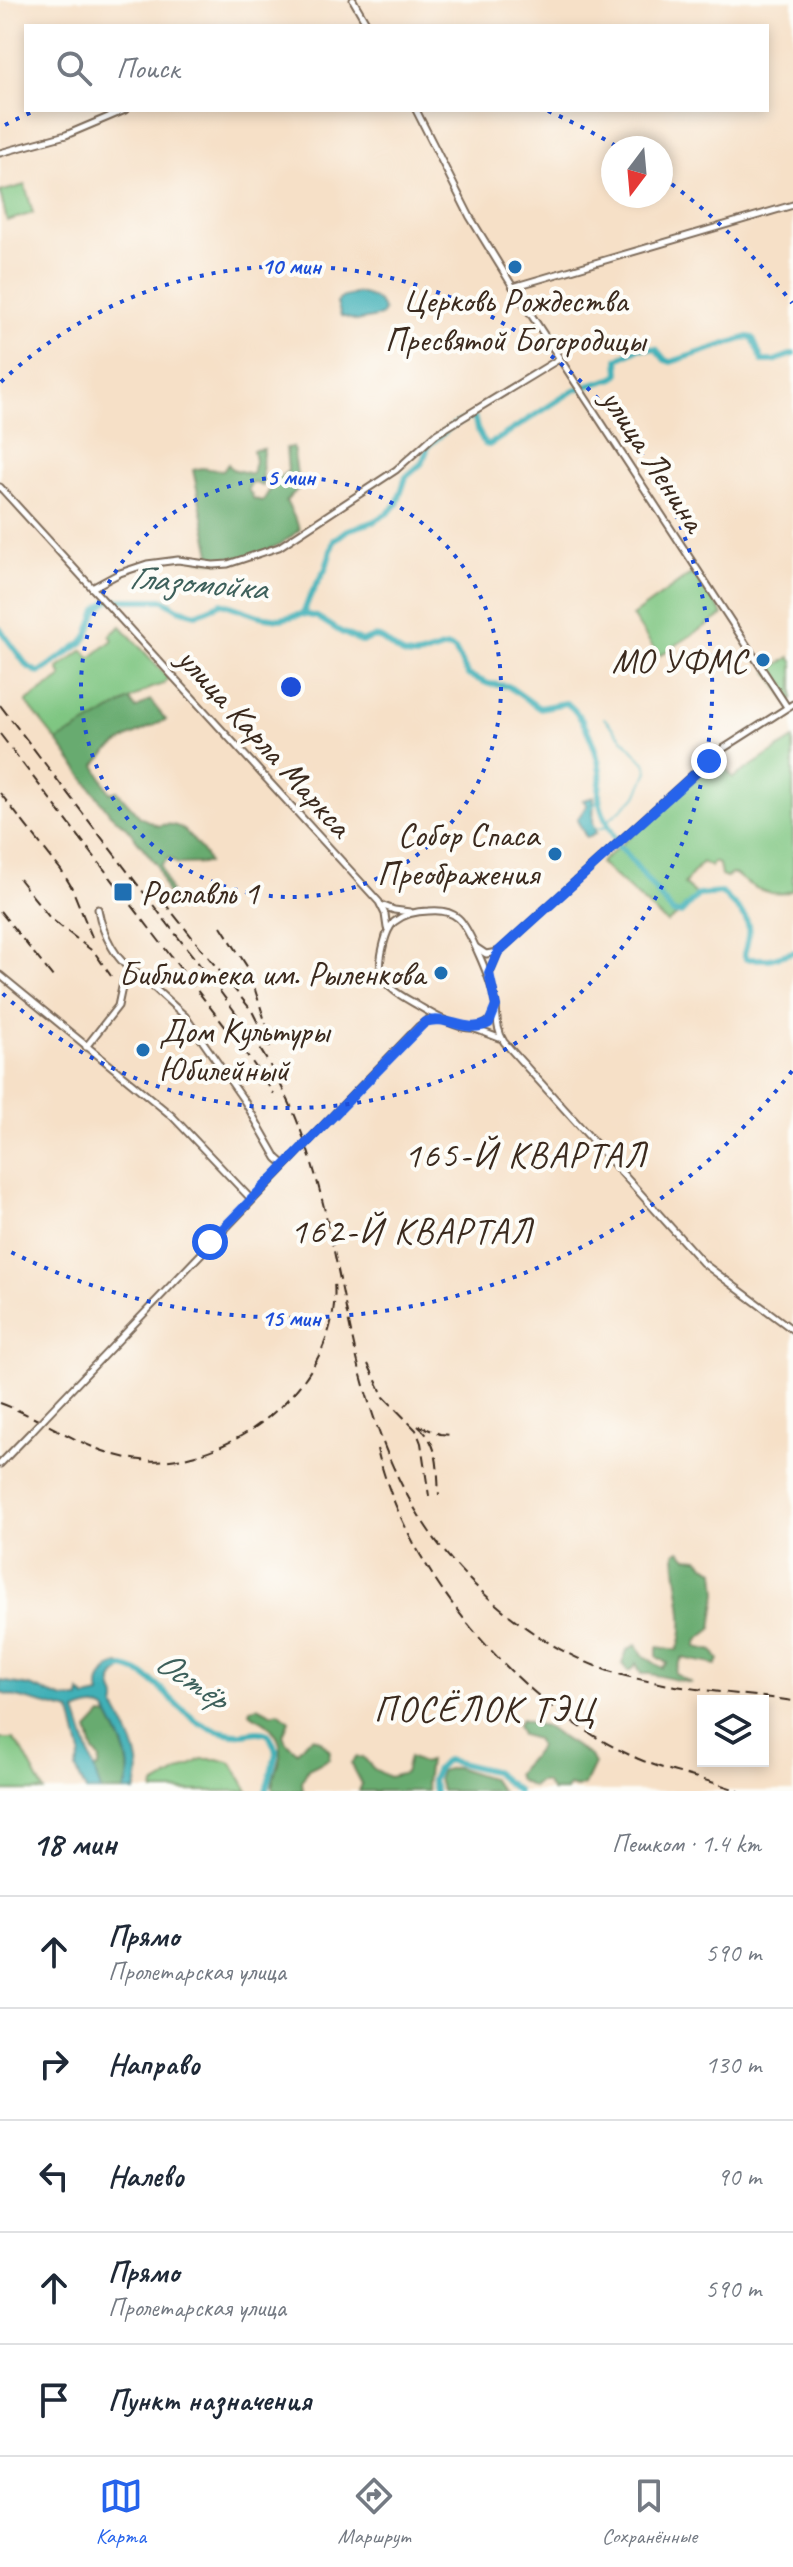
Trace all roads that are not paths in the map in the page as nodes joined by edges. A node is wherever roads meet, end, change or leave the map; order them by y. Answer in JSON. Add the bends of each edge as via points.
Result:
{"nodes":[{"id":1,"x":353,"y":0,"type":"edge"},
{"id":2,"x":367,"y":24,"type":"edge"},
{"id":3,"x":120,"y":112,"type":"edge"},
{"id":4,"x":417,"y":112,"type":"edge"},
{"id":5,"x":0,"y":153,"type":"edge"},
{"id":6,"x":793,"y":205,"type":"edge"},
{"id":7,"x":513,"y":287,"type":"junction"},
{"id":8,"x":559,"y":359,"type":"junction"},
{"id":9,"x":0,"y":487,"type":"edge"},
{"id":10,"x":92,"y":588,"type":"junction"},
{"id":11,"x":790,"y":706,"type":"edge"},
{"id":12,"x":381,"y":904,"type":"junction"},
{"id":13,"x":98,"y":909,"type":"dead end"},
{"id":14,"x":415,"y":912,"type":"junction"},
{"id":15,"x":386,"y":933,"type":"junction"},
{"id":16,"x":474,"y":945,"type":"junction"},
{"id":17,"x":498,"y":952,"type":"junction"},
{"id":18,"x":132,"y":972,"type":"junction"},
{"id":19,"x":0,"y":975,"type":"edge"},
{"id":20,"x":488,"y":977,"type":"junction"},
{"id":21,"x":414,"y":1003,"type":"junction"},
{"id":22,"x":496,"y":1011,"type":"junction"},
{"id":23,"x":443,"y":1020,"type":"junction"},
{"id":24,"x":418,"y":1027,"type":"junction"},
{"id":25,"x":470,"y":1028,"type":"junction"},
{"id":26,"x":504,"y":1042,"type":"junction"},
{"id":27,"x":86,"y":1047,"type":"junction"},
{"id":28,"x":287,"y":1164,"type":"junction"},
{"id":29,"x":252,"y":1200,"type":"junction"},
{"id":30,"x":793,"y":1330,"type":"edge"},
{"id":31,"x":0,"y":1464,"type":"edge"}],
"edges":[{"from":1,"to":2,"type":"main road"},
{"from":3,"to":5,"type":"main road","via":[[66,135]]},
{"from":4,"to":7,"type":"main road","name":"улица Ленина","via":[[470,217]]},
{"from":6,"to":7,"type":"main road"},
{"from":7,"to":8,"type":"main road","name":"улица Ленина"},
{"from":8,"to":10,"type":"main road","via":[[436,434],[396,470],[279,547],[228,564],[147,564]]},
{"from":8,"to":11,"type":"main road","name":"улица Ленина"},
{"from":9,"to":10,"type":"main road"},
{"from":10,"to":12,"type":"main road","name":"улица Карла Маркса"},
{"from":11,"to":17,"type":"main road","via":[[718,752]]},
{"from":12,"to":14,"type":"main road"},
{"from":12,"to":15,"type":"main road"},
{"from":13,"to":18,"type":"main road","via":[[103,930]]},
{"from":14,"to":15,"type":"main road","via":[[397,920]]},
{"from":14,"to":16,"type":"main road","via":[[454,914]]},
{"from":15,"to":21,"type":"main road","via":[[382,975]]},
{"from":16,"to":17,"type":"main road","via":[[486,954]]},
{"from":16,"to":20,"type":"main road"},
{"from":17,"to":20,"type":"main road"},
{"from":18,"to":27,"type":"main road","via":[[124,978],[118,1006]]},
{"from":18,"to":28,"type":"main road","via":[[185,1016],[277,1158]]},
{"from":19,"to":27,"type":"main road"},
{"from":20,"to":22,"type":"main road"},
{"from":21,"to":23,"type":"main road"},
{"from":21,"to":24,"type":"main road","via":[[421,1015]]},
{"from":22,"to":25,"type":"main road","via":[[489,1023]]},
{"from":22,"to":26,"type":"main road"},
{"from":23,"to":24,"type":"main road","via":[[428,1020]]},
{"from":23,"to":25,"type":"main road"},
{"from":24,"to":28,"type":"main road","bridge":true},
{"from":25,"to":26,"type":"main road"},
{"from":26,"to":30,"type":"main road","via":[[703,1263]]},
{"from":27,"to":29,"type":"main road","via":[[172,1116]]},
{"from":28,"to":29,"type":"main road"},
{"from":29,"to":31,"type":"main road","bridge":true}]}
